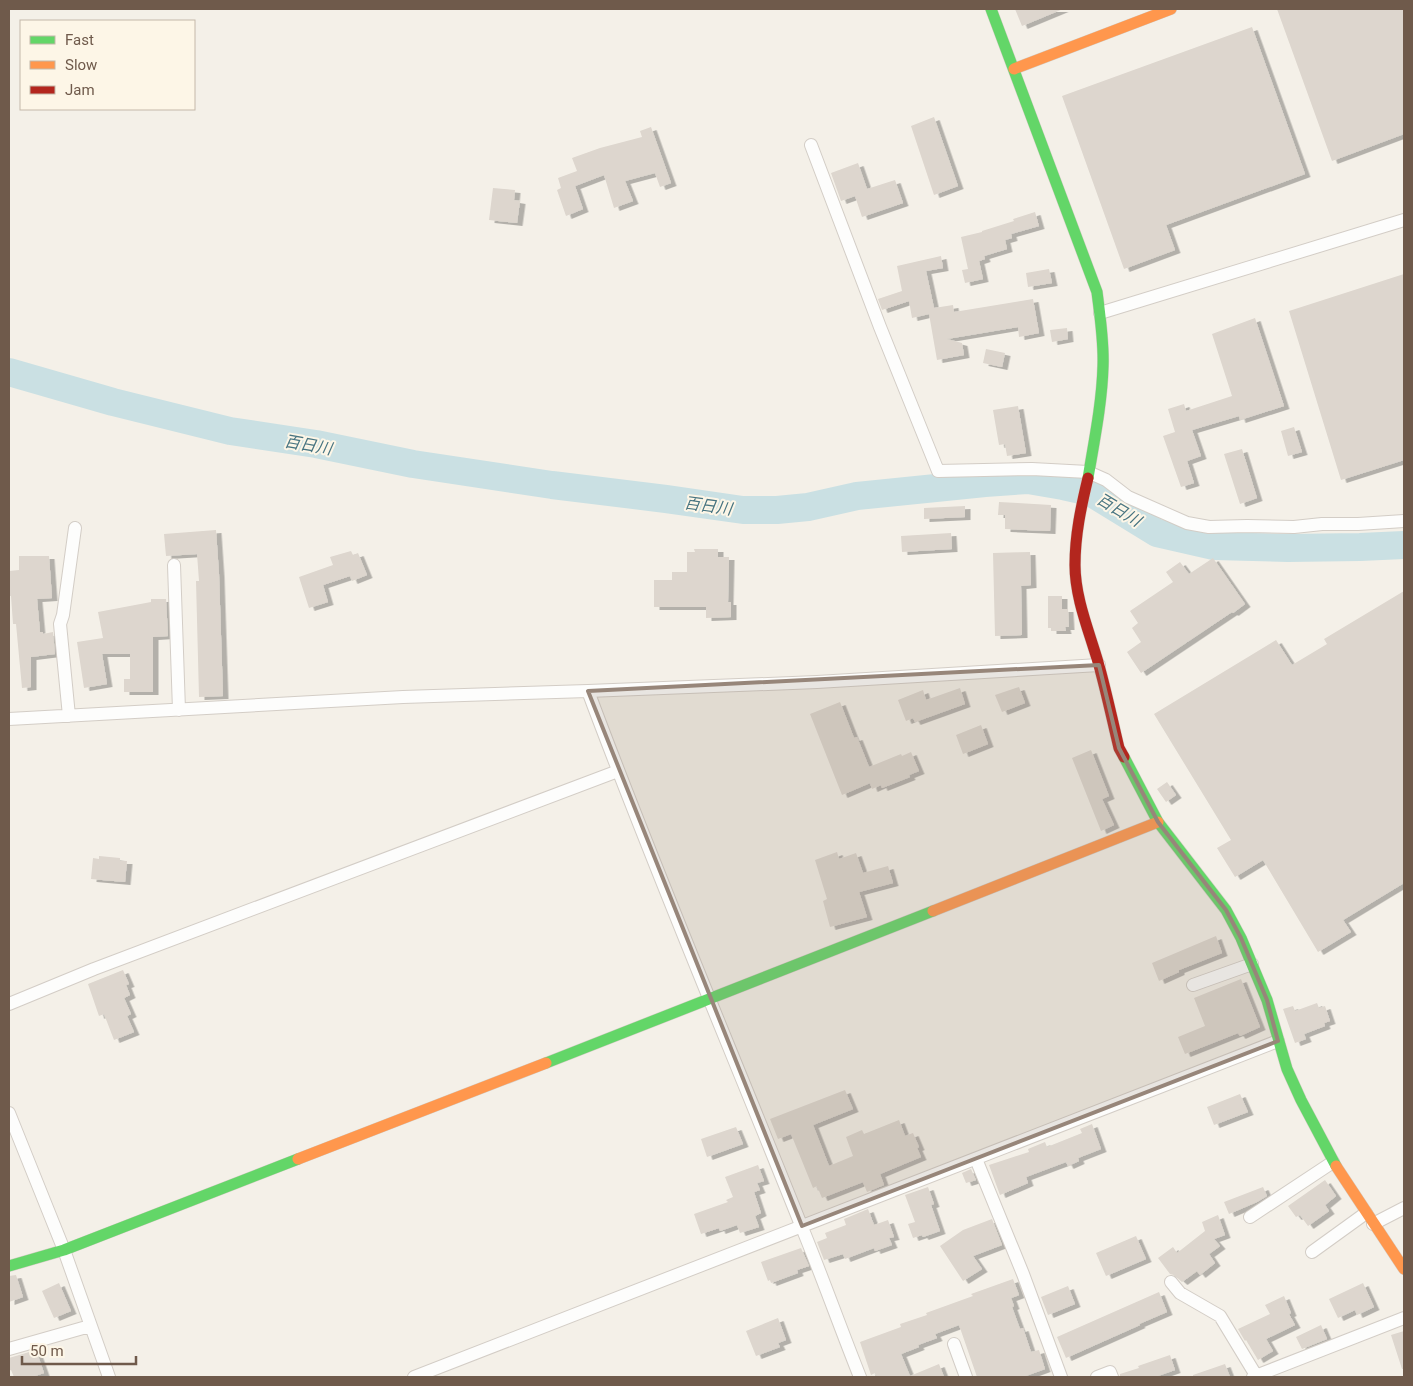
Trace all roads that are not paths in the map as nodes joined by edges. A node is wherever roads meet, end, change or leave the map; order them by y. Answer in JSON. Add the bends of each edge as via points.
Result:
{"nodes":[{"id":1,"x":991,"y":9,"type":"edge"},
{"id":2,"x":1171,"y":9,"type":"edge"},
{"id":3,"x":1014,"y":69,"type":"junction"},
{"id":4,"x":811,"y":145,"type":"dead end"},
{"id":5,"x":1404,"y":220,"type":"edge"},
{"id":6,"x":1100,"y":313,"type":"junction"},
{"id":7,"x":1088,"y":475,"type":"junction"},
{"id":8,"x":1404,"y":521,"type":"edge"},
{"id":9,"x":75,"y":528,"type":"dead end"},
{"id":10,"x":174,"y":565,"type":"dead end"},
{"id":11,"x":1099,"y":665,"type":"junction"},
{"id":12,"x":588,"y":691,"type":"junction"},
{"id":13,"x":179,"y":710,"type":"junction"},
{"id":14,"x":69,"y":716,"type":"junction"},
{"id":15,"x":9,"y":719,"type":"edge"},
{"id":16,"x":618,"y":771,"type":"junction"},
{"id":17,"x":1158,"y":822,"type":"junction"},
{"id":18,"x":1252,"y":964,"type":"junction"},
{"id":19,"x":1193,"y":985,"type":"dead end"},
{"id":20,"x":709,"y":1000,"type":"junction"},
{"id":21,"x":9,"y":1004,"type":"edge"},
{"id":22,"x":1278,"y":1041,"type":"junction"},
{"id":23,"x":9,"y":1113,"type":"edge"},
{"id":24,"x":976,"y":1159,"type":"junction"},
{"id":25,"x":1333,"y":1162,"type":"junction"},
{"id":26,"x":1404,"y":1208,"type":"edge"},
{"id":27,"x":1366,"y":1212,"type":"junction"},
{"id":28,"x":1250,"y":1217,"type":"dead end"},
{"id":29,"x":1373,"y":1224,"type":"junction"},
{"id":30,"x":802,"y":1226,"type":"junction"},
{"id":31,"x":64,"y":1250,"type":"junction"},
{"id":32,"x":1312,"y":1252,"type":"dead end"},
{"id":33,"x":9,"y":1266,"type":"edge"},
{"id":34,"x":1404,"y":1267,"type":"edge"},
{"id":35,"x":1171,"y":1282,"type":"dead end"},
{"id":36,"x":1404,"y":1318,"type":"edge"},
{"id":37,"x":90,"y":1326,"type":"junction"},
{"id":38,"x":954,"y":1344,"type":"dead end"},
{"id":39,"x":9,"y":1349,"type":"edge"},
{"id":40,"x":110,"y":1377,"type":"edge"},
{"id":41,"x":414,"y":1377,"type":"edge"},
{"id":42,"x":860,"y":1377,"type":"edge"},
{"id":43,"x":966,"y":1377,"type":"edge"},
{"id":44,"x":1062,"y":1377,"type":"edge"},
{"id":45,"x":1097,"y":1377,"type":"edge"},
{"id":46,"x":1112,"y":1377,"type":"edge"},
{"id":47,"x":1256,"y":1377,"type":"edge"}],
"edges":[{"from":1,"to":3,"type":"street"},
{"from":2,"to":3,"type":"street"},
{"from":3,"to":6,"type":"street","via":[[1096,292]]},
{"from":4,"to":7,"type":"street","via":[[938,471],[1032,469]]},
{"from":5,"to":6,"type":"street"},
{"from":6,"to":7,"type":"street","via":[[1103,366]]},
{"from":7,"to":8,"type":"street","via":[[1106,480],[1128,497],[1187,523],[1210,527],[1294,527]]},
{"from":7,"to":11,"type":"street","via":[[1077,530],[1075,566],[1077,589]]},
{"from":9,"to":14,"type":"street","via":[[60,624]]},
{"from":10,"to":13,"type":"street"},
{"from":11,"to":12,"type":"street","via":[[817,682]]},
{"from":11,"to":17,"type":"street","via":[[1118,748]]},
{"from":12,"to":13,"type":"street","via":[[403,697]]},
{"from":12,"to":16,"type":"street"},
{"from":13,"to":14,"type":"street"},
{"from":14,"to":15,"type":"street"},
{"from":16,"to":20,"type":"street"},
{"from":16,"to":21,"type":"street"},
{"from":17,"to":18,"type":"street","via":[[1226,910]]},
{"from":17,"to":20,"type":"street"},
{"from":18,"to":19,"type":"street"},
{"from":18,"to":22,"type":"street","via":[[1267,1000]]},
{"from":20,"to":30,"type":"street"},
{"from":20,"to":31,"type":"street"},
{"from":22,"to":24,"type":"street"},
{"from":22,"to":25,"type":"street","via":[[1301,1100]]},
{"from":23,"to":31,"type":"street"},
{"from":24,"to":30,"type":"street"},
{"from":24,"to":44,"type":"street"},
{"from":25,"to":27,"type":"street"},
{"from":25,"to":28,"type":"street"},
{"from":26,"to":29,"type":"street"},
{"from":27,"to":29,"type":"street"},
{"from":27,"to":32,"type":"street"},
{"from":29,"to":34,"type":"street"},
{"from":30,"to":41,"type":"street"},
{"from":30,"to":42,"type":"street"},
{"from":31,"to":33,"type":"street"},
{"from":31,"to":37,"type":"street"},
{"from":35,"to":47,"type":"street","via":[[1180,1293],[1220,1316]]},
{"from":36,"to":47,"type":"street"},
{"from":37,"to":39,"type":"street"},
{"from":37,"to":40,"type":"street"},
{"from":38,"to":43,"type":"street"},
{"from":45,"to":46,"type":"street","via":[[1110,1372]]}]}
